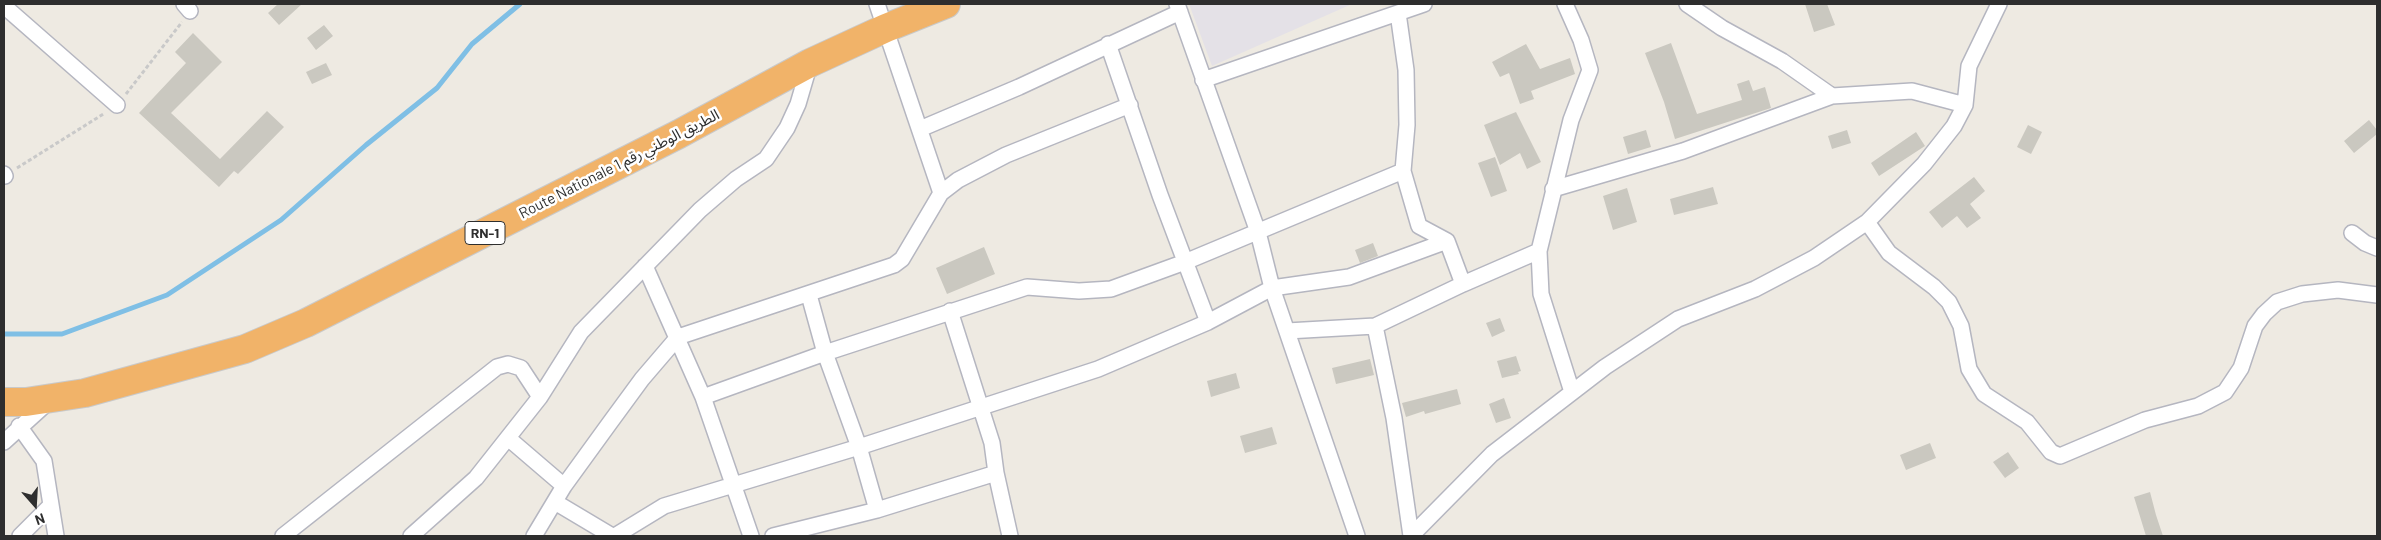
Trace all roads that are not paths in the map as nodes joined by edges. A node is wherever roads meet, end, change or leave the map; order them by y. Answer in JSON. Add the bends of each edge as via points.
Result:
{"nodes":[{"id":1,"x":946,"y":4,"type":"edge"},
{"id":2,"x":1424,"y":4,"type":"edge"},
{"id":3,"x":1565,"y":4,"type":"edge"},
{"id":4,"x":1688,"y":4,"type":"edge"},
{"id":5,"x":1999,"y":4,"type":"edge"},
{"id":6,"x":4,"y":6,"type":"edge"},
{"id":7,"x":1179,"y":8,"type":"edge"},
{"id":8,"x":1398,"y":13,"type":"junction"},
{"id":9,"x":882,"y":16,"type":"edge"},
{"id":10,"x":1108,"y":44,"type":"junction"},
{"id":11,"x":810,"y":63,"type":"junction"},
{"id":12,"x":1203,"y":80,"type":"junction"},
{"id":13,"x":1832,"y":96,"type":"junction"},
{"id":14,"x":117,"y":105,"type":"dead end"},
{"id":15,"x":1130,"y":105,"type":"junction"},
{"id":16,"x":1965,"y":105,"type":"junction"},
{"id":17,"x":920,"y":129,"type":"junction"},
{"id":18,"x":1403,"y":171,"type":"junction"},
{"id":19,"x":1552,"y":189,"type":"junction"},
{"id":20,"x":941,"y":193,"type":"junction"},
{"id":21,"x":1867,"y":222,"type":"junction"},
{"id":22,"x":1258,"y":232,"type":"junction"},
{"id":23,"x":2352,"y":233,"type":"dead end"},
{"id":24,"x":1447,"y":242,"type":"junction"},
{"id":25,"x":2377,"y":248,"type":"edge"},
{"id":26,"x":1539,"y":250,"type":"junction"},
{"id":27,"x":1185,"y":262,"type":"junction"},
{"id":28,"x":645,"y":266,"type":"junction"},
{"id":29,"x":1463,"y":284,"type":"junction"},
{"id":30,"x":1272,"y":288,"type":"junction"},
{"id":31,"x":809,"y":294,"type":"junction"},
{"id":32,"x":2377,"y":295,"type":"edge"},
{"id":33,"x":950,"y":311,"type":"junction"},
{"id":34,"x":1208,"y":322,"type":"junction"},
{"id":35,"x":1375,"y":326,"type":"junction"},
{"id":36,"x":1287,"y":331,"type":"junction"},
{"id":37,"x":678,"y":337,"type":"junction"},
{"id":38,"x":826,"y":353,"type":"junction"},
{"id":39,"x":1572,"y":392,"type":"junction"},
{"id":40,"x":540,"y":397,"type":"junction"},
{"id":41,"x":703,"y":397,"type":"junction"},
{"id":42,"x":54,"y":398,"type":"junction"},
{"id":43,"x":4,"y":402,"type":"edge"},
{"id":44,"x":982,"y":407,"type":"junction"},
{"id":45,"x":19,"y":426,"type":"junction"},
{"id":46,"x":508,"y":438,"type":"junction"},
{"id":47,"x":4,"y":442,"type":"edge"},
{"id":48,"x":859,"y":447,"type":"junction"},
{"id":49,"x":996,"y":473,"type":"junction"},
{"id":50,"x":734,"y":484,"type":"junction"},
{"id":51,"x":564,"y":486,"type":"junction"},
{"id":52,"x":555,"y":502,"type":"junction"},
{"id":53,"x":51,"y":505,"type":"junction"},
{"id":54,"x":876,"y":510,"type":"junction"},
{"id":55,"x":20,"y":536,"type":"edge"},
{"id":56,"x":56,"y":536,"type":"edge"},
{"id":57,"x":283,"y":536,"type":"edge"},
{"id":58,"x":411,"y":536,"type":"edge"},
{"id":59,"x":534,"y":536,"type":"edge"},
{"id":60,"x":614,"y":536,"type":"edge"},
{"id":61,"x":751,"y":536,"type":"edge"},
{"id":62,"x":773,"y":536,"type":"edge"},
{"id":63,"x":1010,"y":536,"type":"edge"},
{"id":64,"x":1356,"y":536,"type":"edge"},
{"id":65,"x":1411,"y":536,"type":"edge"}],
"edges":[{"from":1,"to":9,"type":"highway","name":"Route Nationale الطريق الوطني رقم 1","number":"RN-1"},
{"from":2,"to":8,"type":"street"},
{"from":3,"to":19,"type":"street","via":[[1590,70],[1571,120]]},
{"from":4,"to":13,"type":"street","via":[[1722,28],[1782,61]]},
{"from":5,"to":16,"type":"street","via":[[1969,66]]},
{"from":6,"to":14,"type":"street"},
{"from":7,"to":10,"type":"street"},
{"from":7,"to":12,"type":"street"},
{"from":8,"to":12,"type":"street"},
{"from":8,"to":18,"type":"street","via":[[1406,70],[1407,126]]},
{"from":9,"to":11,"type":"highway","name":"Route Nationale الطريق الوطني رقم 1","number":"RN-1"},
{"from":9,"to":17,"type":"street"},
{"from":10,"to":15,"type":"street"},
{"from":10,"to":17,"type":"street","via":[[1019,87]]},
{"from":11,"to":28,"type":"street","via":[[795,112],[766,159],[736,179],[700,210]]},
{"from":11,"to":42,"type":"highway","name":"Route Nationale الطريق الوطني رقم 1","number":"RN-1","via":[[679,134],[306,323],[245,349],[85,393]]},
{"from":12,"to":22,"type":"street"},
{"from":13,"to":16,"type":"street","via":[[1912,90]]},
{"from":13,"to":19,"type":"street","via":[[1683,151]]},
{"from":15,"to":20,"type":"street","via":[[1006,155],[958,180]]},
{"from":15,"to":27,"type":"street"},
{"from":16,"to":21,"type":"street","via":[[1954,126],[1924,164]]},
{"from":17,"to":20,"type":"street"},
{"from":18,"to":22,"type":"street"},
{"from":18,"to":24,"type":"street","via":[[1419,226]]},
{"from":19,"to":26,"type":"street"},
{"from":20,"to":31,"type":"street","via":[[902,259]]},
{"from":21,"to":32,"type":"street","via":[[1889,253],[1949,302],[1961,326],[1969,369],[1984,394],[2027,422],[2051,452],[2060,456],[2145,420],[2198,406],[2225,392],[2241,368],[2254,326],[2277,302],[2302,294],[2338,290]]},
{"from":21,"to":39,"type":"street","via":[[1814,258],[1756,289],[1678,320]]},
{"from":22,"to":27,"type":"street"},
{"from":22,"to":30,"type":"street"},
{"from":23,"to":25,"type":"street"},
{"from":24,"to":29,"type":"street"},
{"from":24,"to":30,"type":"street","via":[[1349,277]]},
{"from":26,"to":29,"type":"street"},
{"from":26,"to":39,"type":"street","via":[[1541,294]]},
{"from":27,"to":33,"type":"street","via":[[1111,289],[1079,291],[1027,287]]},
{"from":27,"to":34,"type":"street"},
{"from":28,"to":37,"type":"street"},
{"from":28,"to":40,"type":"street","via":[[581,332]]},
{"from":29,"to":35,"type":"street"},
{"from":30,"to":34,"type":"street"},
{"from":30,"to":36,"type":"street"},
{"from":31,"to":37,"type":"street"},
{"from":31,"to":38,"type":"street"},
{"from":33,"to":38,"type":"street"},
{"from":33,"to":44,"type":"street"},
{"from":34,"to":44,"type":"street","via":[[1098,369]]},
{"from":35,"to":36,"type":"street"},
{"from":35,"to":65,"type":"street","via":[[1394,418]]},
{"from":36,"to":64,"type":"street"},
{"from":37,"to":41,"type":"street"},
{"from":37,"to":51,"type":"street","via":[[642,379]]},
{"from":38,"to":41,"type":"street"},
{"from":38,"to":48,"type":"street"},
{"from":39,"to":65,"type":"street","via":[[1492,454]]},
{"from":40,"to":46,"type":"street"},
{"from":40,"to":57,"type":"street","via":[[521,368],[508,364],[497,367]]},
{"from":41,"to":50,"type":"street"},
{"from":42,"to":43,"type":"highway","name":"Route Nationale الطريق الوطني رقم 1","number":"RN-1"},
{"from":42,"to":45,"type":"street"},
{"from":44,"to":48,"type":"street"},
{"from":44,"to":49,"type":"street"},
{"from":45,"to":47,"type":"street"},
{"from":45,"to":53,"type":"street","via":[[44,461]]},
{"from":46,"to":51,"type":"street"},
{"from":46,"to":58,"type":"street","via":[[476,478]]},
{"from":48,"to":50,"type":"street"},
{"from":48,"to":54,"type":"street"},
{"from":49,"to":54,"type":"street"},
{"from":49,"to":63,"type":"street"},
{"from":50,"to":60,"type":"street","via":[[664,506]]},
{"from":50,"to":61,"type":"street"},
{"from":51,"to":52,"type":"street"},
{"from":52,"to":59,"type":"street"},
{"from":52,"to":60,"type":"street"},
{"from":53,"to":55,"type":"street"},
{"from":53,"to":56,"type":"street"},
{"from":54,"to":62,"type":"street"}]}
